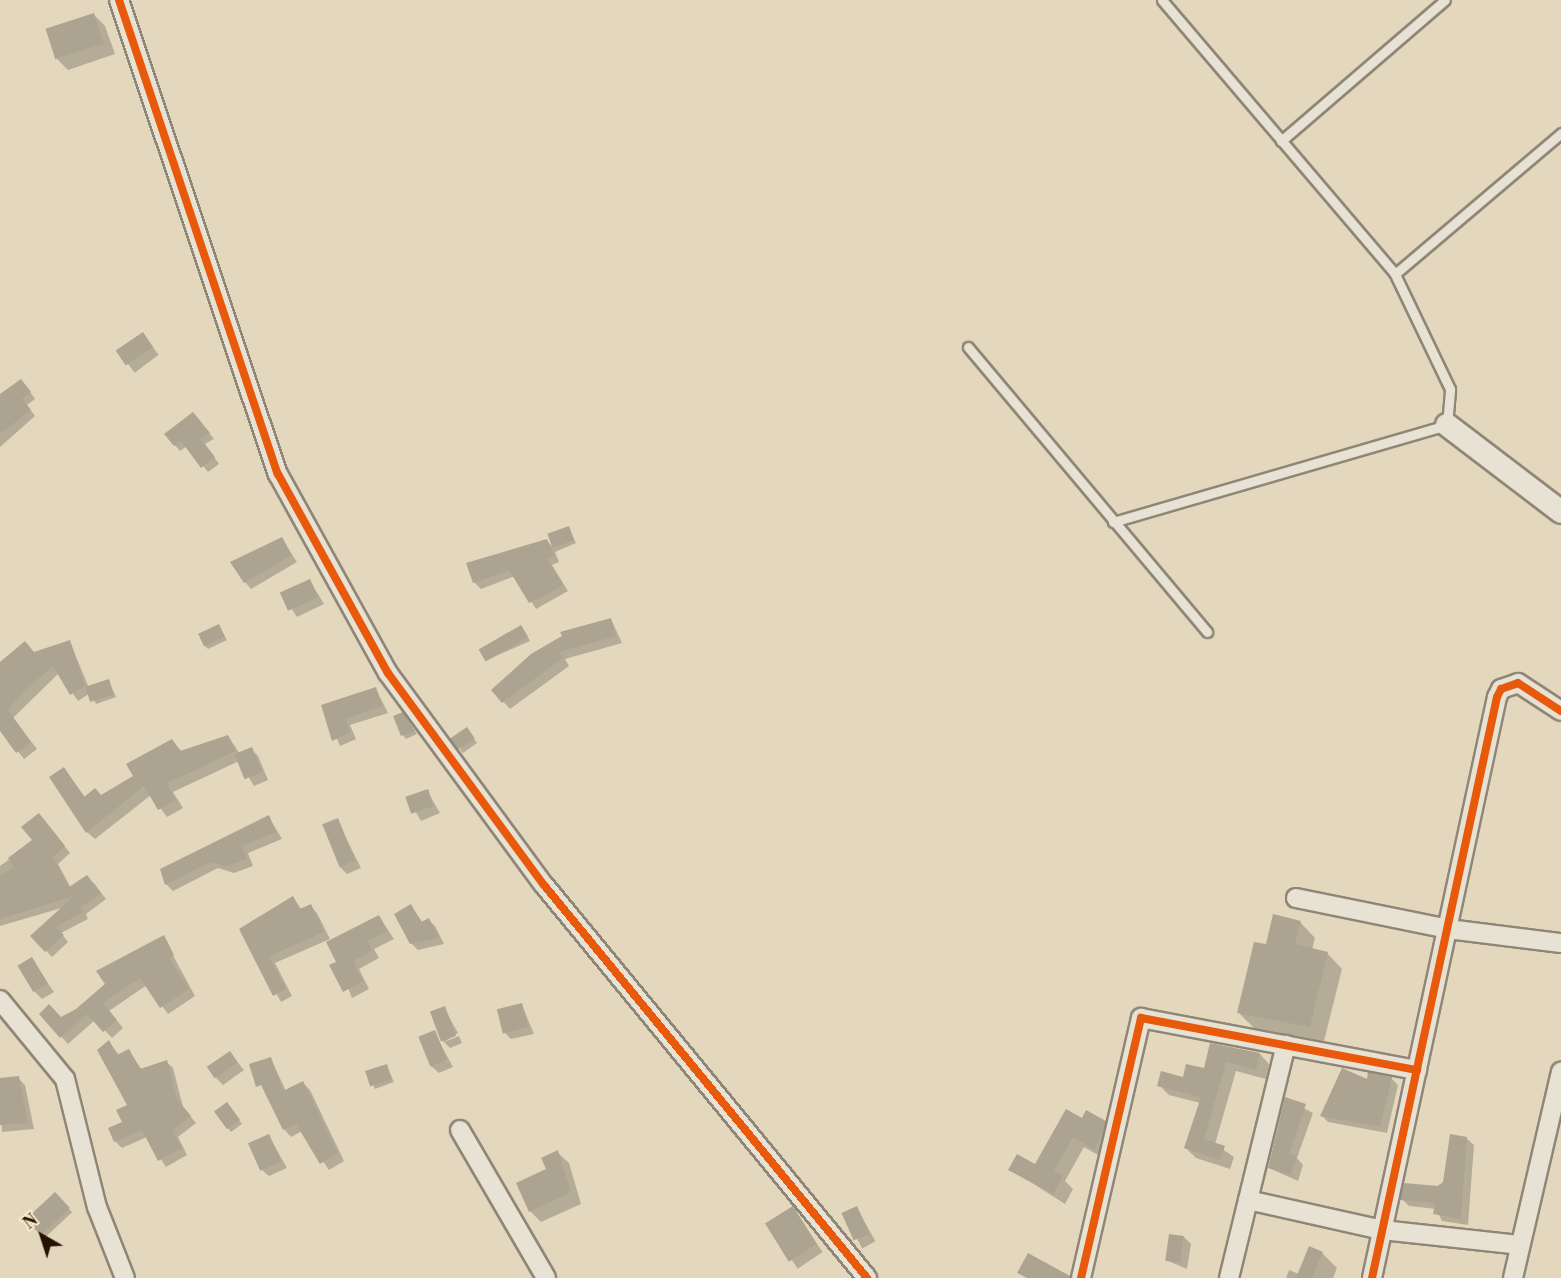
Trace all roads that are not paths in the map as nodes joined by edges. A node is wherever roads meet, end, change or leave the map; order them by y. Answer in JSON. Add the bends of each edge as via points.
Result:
{"nodes":[{"id":1,"x":119,"y":0,"type":"edge"},
{"id":2,"x":1162,"y":0,"type":"edge"},
{"id":3,"x":1445,"y":0,"type":"edge"},
{"id":4,"x":1561,"y":133,"type":"edge"},
{"id":5,"x":1281,"y":141,"type":"junction"},
{"id":6,"x":1395,"y":274,"type":"junction"},
{"id":7,"x":968,"y":347,"type":"dead end"},
{"id":8,"x":1447,"y":425,"type":"junction"},
{"id":9,"x":1561,"y":512,"type":"edge"},
{"id":10,"x":1113,"y":522,"type":"junction"},
{"id":11,"x":1207,"y":632,"type":"dead end"},
{"id":12,"x":1561,"y":711,"type":"edge"},
{"id":13,"x":1296,"y":898,"type":"dead end"},
{"id":14,"x":1448,"y":929,"type":"junction"},
{"id":15,"x":1561,"y":943,"type":"edge"},
{"id":16,"x":0,"y":999,"type":"edge"},
{"id":17,"x":1286,"y":1046,"type":"junction"},
{"id":18,"x":1417,"y":1070,"type":"junction"},
{"id":19,"x":1561,"y":1072,"type":"edge"},
{"id":20,"x":460,"y":1130,"type":"dead end"},
{"id":21,"x":1248,"y":1200,"type":"junction"},
{"id":22,"x":1382,"y":1230,"type":"junction"},
{"id":23,"x":1519,"y":1245,"type":"junction"},
{"id":24,"x":124,"y":1278,"type":"edge"},
{"id":25,"x":546,"y":1278,"type":"edge"},
{"id":26,"x":867,"y":1278,"type":"edge"},
{"id":27,"x":1081,"y":1278,"type":"edge"},
{"id":28,"x":1229,"y":1278,"type":"edge"},
{"id":29,"x":1371,"y":1278,"type":"edge"},
{"id":30,"x":1513,"y":1278,"type":"edge"}],
"edges":[{"from":1,"to":26,"type":"street","via":[[278,474],[388,673],[544,885]]},
{"from":2,"to":5,"type":"lane"},
{"from":3,"to":5,"type":"lane"},
{"from":4,"to":6,"type":"lane"},
{"from":5,"to":6,"type":"lane"},
{"from":6,"to":8,"type":"lane","via":[[1450,389]]},
{"from":7,"to":10,"type":"lane"},
{"from":8,"to":9,"type":"street"},
{"from":8,"to":10,"type":"lane"},
{"from":10,"to":11,"type":"lane"},
{"from":12,"to":14,"type":"street","via":[[1518,683],[1497,697]]},
{"from":13,"to":14,"type":"street"},
{"from":14,"to":15,"type":"street"},
{"from":14,"to":18,"type":"street"},
{"from":16,"to":24,"type":"street","via":[[65,1079],[98,1207]]},
{"from":17,"to":18,"type":"street"},
{"from":17,"to":21,"type":"street"},
{"from":17,"to":27,"type":"street","via":[[1142,1018]]},
{"from":18,"to":22,"type":"street"},
{"from":19,"to":23,"type":"street"},
{"from":20,"to":25,"type":"street"},
{"from":21,"to":22,"type":"street"},
{"from":21,"to":28,"type":"street"},
{"from":22,"to":23,"type":"street"},
{"from":22,"to":29,"type":"street"},
{"from":23,"to":30,"type":"street"}]}
